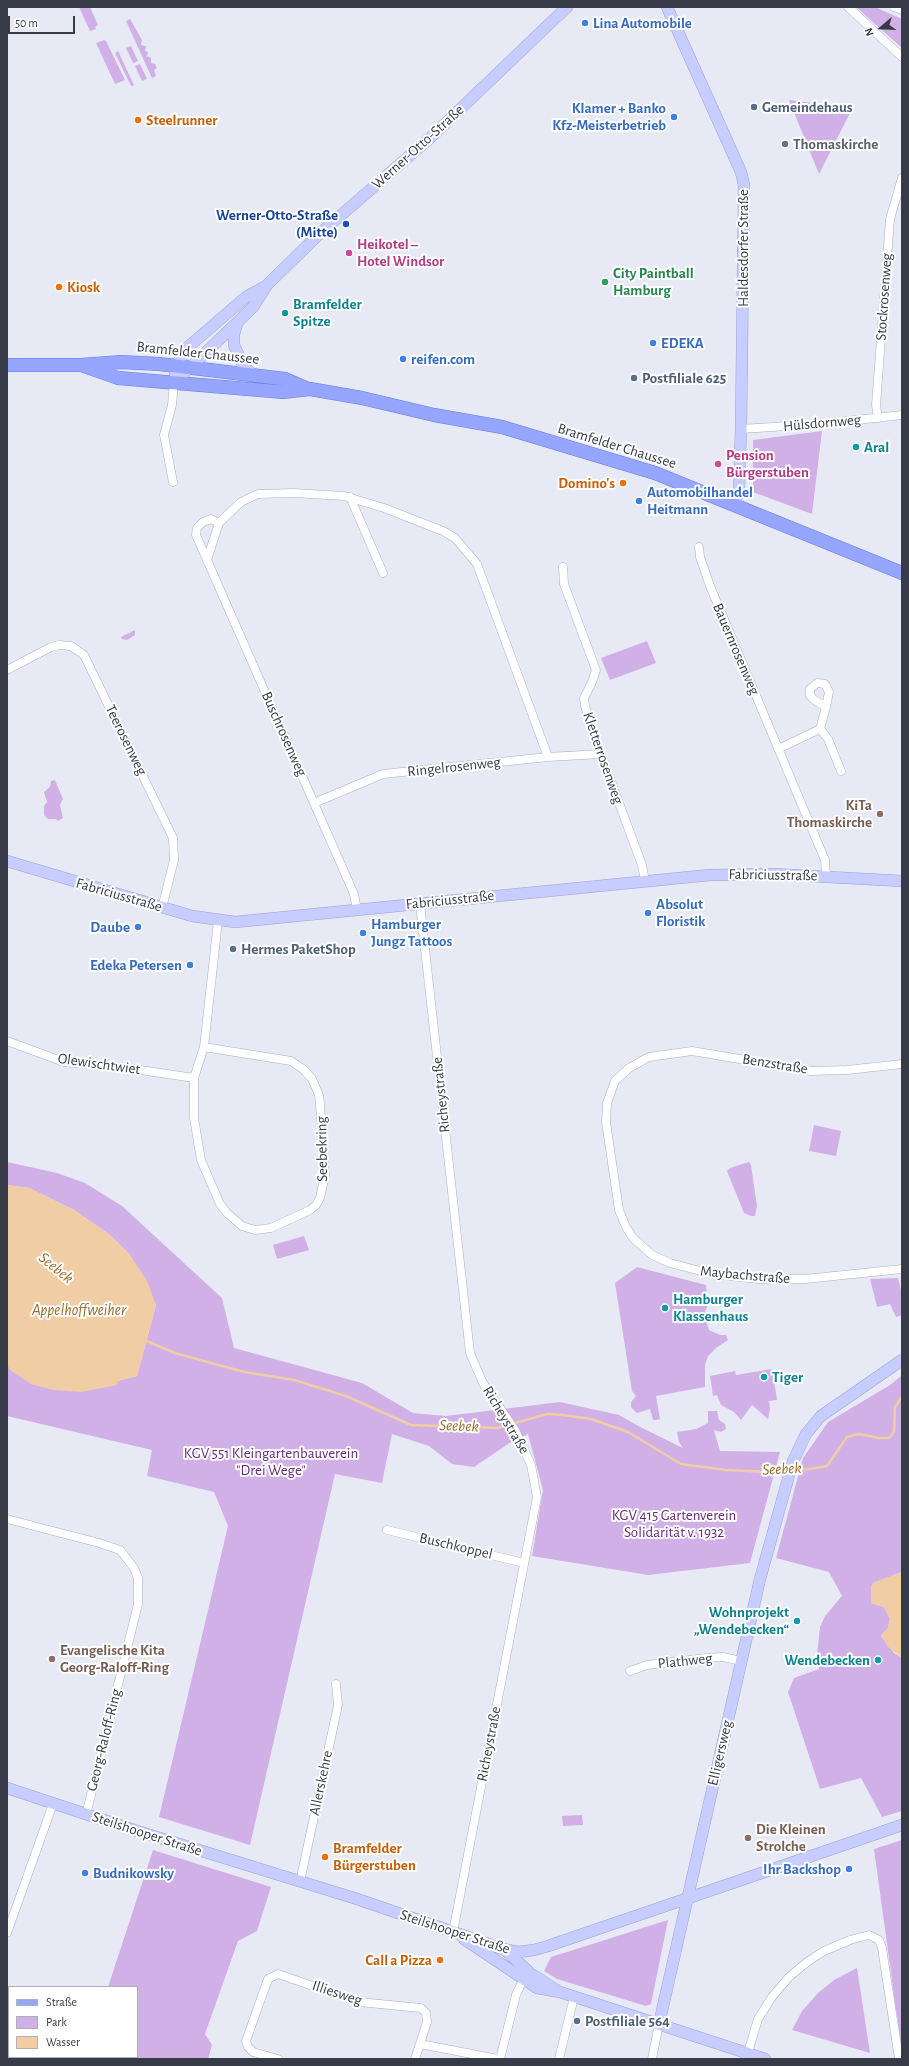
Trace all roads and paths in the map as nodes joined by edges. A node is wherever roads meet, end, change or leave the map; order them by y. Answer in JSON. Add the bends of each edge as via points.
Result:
{"nodes":[{"id":1,"x":567,"y":7,"type":"edge"},
{"id":2,"x":667,"y":7,"type":"edge"},
{"id":3,"x":848,"y":7,"type":"edge"},
{"id":4,"x":894,"y":7,"type":"edge"},
{"id":5,"x":902,"y":10,"type":"edge"},
{"id":6,"x":902,"y":57,"type":"edge"},
{"id":7,"x":902,"y":178,"type":"edge"},
{"id":8,"x":267,"y":285,"type":"junction"},
{"id":9,"x":236,"y":324,"type":"junction"},
{"id":10,"x":7,"y":365,"type":"edge"},
{"id":11,"x":82,"y":365,"type":"junction"},
{"id":12,"x":176,"y":366,"type":"junction"},
{"id":13,"x":192,"y":367,"type":"junction"},
{"id":14,"x":252,"y":374,"type":"junction"},
{"id":15,"x":174,"y":383,"type":"junction"},
{"id":16,"x":310,"y":389,"type":"junction"},
{"id":17,"x":902,"y":415,"type":"edge"},
{"id":18,"x":878,"y":418,"type":"junction"},
{"id":19,"x":742,"y":429,"type":"junction"},
{"id":20,"x":173,"y":482,"type":"dead end"},
{"id":21,"x":350,"y":497,"type":"junction"},
{"id":22,"x":735,"y":504,"type":"junction"},
{"id":23,"x":219,"y":523,"type":"junction"},
{"id":24,"x":698,"y":547,"type":"dead end"},
{"id":25,"x":207,"y":560,"type":"junction"},
{"id":26,"x":563,"y":567,"type":"dead end"},
{"id":27,"x":383,"y":573,"type":"dead end"},
{"id":28,"x":902,"y":573,"type":"edge"},
{"id":29,"x":7,"y":670,"type":"edge"},
{"id":30,"x":826,"y":708,"type":"dead end"},
{"id":31,"x":820,"y":729,"type":"junction"},
{"id":32,"x":778,"y":749,"type":"junction"},
{"id":33,"x":600,"y":754,"type":"junction"},
{"id":34,"x":548,"y":757,"type":"junction"},
{"id":35,"x":841,"y":772,"type":"dead end"},
{"id":36,"x":314,"y":803,"type":"junction"},
{"id":37,"x":7,"y":861,"type":"edge"},
{"id":38,"x":826,"y":876,"type":"junction"},
{"id":39,"x":644,"y":881,"type":"junction"},
{"id":40,"x":902,"y":881,"type":"edge"},
{"id":41,"x":420,"y":904,"type":"junction"},
{"id":42,"x":162,"y":908,"type":"junction"},
{"id":43,"x":357,"y":910,"type":"junction"},
{"id":44,"x":218,"y":921,"type":"junction"},
{"id":45,"x":7,"y":1041,"type":"edge"},
{"id":46,"x":204,"y":1047,"type":"junction"},
{"id":47,"x":649,"y":1057,"type":"joint"},
{"id":48,"x":902,"y":1064,"type":"edge"},
{"id":49,"x":194,"y":1078,"type":"junction"},
{"id":50,"x":902,"y":1269,"type":"edge"},
{"id":51,"x":902,"y":1360,"type":"edge"},
{"id":52,"x":7,"y":1519,"type":"edge"},
{"id":53,"x":387,"y":1530,"type":"dead end"},
{"id":54,"x":524,"y":1563,"type":"junction"},
{"id":55,"x":741,"y":1661,"type":"junction"},
{"id":56,"x":630,"y":1671,"type":"dead end"},
{"id":57,"x":336,"y":1684,"type":"dead end"},
{"id":58,"x":7,"y":1788,"type":"edge"},
{"id":59,"x":53,"y":1804,"type":"junction"},
{"id":60,"x":86,"y":1815,"type":"junction"},
{"id":61,"x":902,"y":1825,"type":"edge"},
{"id":62,"x":300,"y":1882,"type":"junction"},
{"id":63,"x":687,"y":1899,"type":"junction"},
{"id":64,"x":453,"y":1932,"type":"junction"},
{"id":65,"x":7,"y":1933,"type":"edge"},
{"id":66,"x":502,"y":1949,"type":"junction"},
{"id":67,"x":524,"y":1980,"type":"junction"},
{"id":68,"x":560,"y":1992,"type":"junction"},
{"id":69,"x":574,"y":1997,"type":"junction"},
{"id":70,"x":659,"y":2024,"type":"junction"},
{"id":71,"x":420,"y":2044,"type":"junction"},
{"id":72,"x":747,"y":2056,"type":"edge"},
{"id":73,"x":278,"y":2059,"type":"edge"},
{"id":74,"x":415,"y":2059,"type":"edge"},
{"id":75,"x":499,"y":2059,"type":"edge"},
{"id":76,"x":559,"y":2059,"type":"edge"},
{"id":77,"x":652,"y":2059,"type":"edge"},
{"id":78,"x":765,"y":2059,"type":"edge"},
{"id":79,"x":899,"y":2059,"type":"edge"}],
"edges":[{"from":1,"to":8,"type":"street","name":"Werner-Otto-Straße","via":[[430,138],[334,221]]},
{"from":2,"to":19,"type":"street","name":"Haldesdorfer Straße","via":[[741,172],[744,185]]},
{"from":3,"to":6,"type":"street"},
{"from":4,"to":5,"type":"street"},
{"from":7,"to":18,"type":"street","name":"Stockrosenweg","via":[[890,219],[876,405]]},
{"from":8,"to":9,"type":"street","name":"Werner-Otto-Straße","via":[[254,307]]},
{"from":8,"to":12,"type":"street","name":"Werner-Otto-Straße","via":[[246,297],[200,336],[181,355]]},
{"from":9,"to":13,"type":"street","name":"Werner-Otto-Straße"},
{"from":9,"to":14,"type":"street","via":[[234,345],[243,365]]},
{"from":10,"to":11,"type":"main road","name":"Bramfelder Chaussee"},
{"from":11,"to":12,"type":"main road","name":"Bramfelder Chaussee","via":[[122,362]]},
{"from":11,"to":15,"type":"main road","name":"Bramfelder Chaussee","via":[[118,378]]},
{"from":12,"to":13,"type":"main road","name":"Bramfelder Chaussee"},
{"from":12,"to":15,"type":"street","name":"Werner-Otto-Straße"},
{"from":13,"to":14,"type":"main road","name":"Bramfelder Chaussee"},
{"from":13,"to":15,"type":"street","name":"Werner-Otto-Straße"},
{"from":14,"to":16,"type":"main road","name":"Bramfelder Chaussee","via":[[286,378]]},
{"from":15,"to":16,"type":"main road","name":"Bramfelder Chaussee","via":[[283,392]]},
{"from":15,"to":20,"type":"street","via":[[172,404],[164,435]]},
{"from":16,"to":22,"type":"main road","name":"Bramfelder Chaussee","via":[[502,428],[655,473]]},
{"from":17,"to":18,"type":"street","name":"Hülsdornweg"},
{"from":18,"to":19,"type":"street","name":"Hülsdornweg"},
{"from":19,"to":22,"type":"street","name":"Haldesdorfer Straße","via":[[739,488]]},
{"from":21,"to":23,"type":"street","via":[[294,493],[258,494],[240,502]]},
{"from":21,"to":27,"type":"street"},
{"from":21,"to":34,"type":"street","via":[[444,531],[456,538],[477,564]]},
{"from":22,"to":28,"type":"main road","name":"Bramfelder Chaussee"},
{"from":23,"to":25,"type":"street"},
{"from":23,"to":25,"type":"street","name":"Buschrosenweg","via":[[207,520],[197,528],[196,535]]},
{"from":24,"to":32,"type":"street","name":"Bauernrosenweg","via":[[710,586]]},
{"from":25,"to":36,"type":"street","name":"Buschrosenweg"},
{"from":26,"to":33,"type":"street","name":"Kletterrosenweg","via":[[564,584],[596,670],[584,698],[584,706]]},
{"from":29,"to":42,"type":"street","name":"Teerosenweg","via":[[59,645],[71,646],[84,656],[173,838],[174,860]]},
{"from":30,"to":31,"type":"street"},
{"from":31,"to":32,"type":"street"},
{"from":31,"to":35,"type":"street","via":[[828,739]]},
{"from":32,"to":38,"type":"street","name":"Bauernrosenweg","via":[[825,860]]},
{"from":33,"to":34,"type":"street","name":"Ringelrosenweg"},
{"from":33,"to":39,"type":"street","name":"Kletterrosenweg","via":[[642,864]]},
{"from":34,"to":36,"type":"street","name":"Ringelrosenweg","via":[[383,774]]},
{"from":36,"to":43,"type":"street","name":"Buschrosenweg","via":[[354,894]]},
{"from":37,"to":42,"type":"street","name":"Fabriciusstraße"},
{"from":38,"to":39,"type":"street","name":"Fabriciusstraße","via":[[728,874]]},
{"from":38,"to":40,"type":"street","name":"Fabriciusstraße"},
{"from":39,"to":41,"type":"street","name":"Fabriciusstraße"},
{"from":41,"to":43,"type":"street","name":"Fabriciusstraße"},
{"from":41,"to":54,"type":"street","name":"Richeystraße","via":[[470,1353],[484,1383],[513,1427],[532,1465],[537,1497]]},
{"from":42,"to":44,"type":"street","name":"Fabriciusstraße"},
{"from":43,"to":44,"type":"street","name":"Fabriciusstraße","via":[[235,922]]},
{"from":44,"to":46,"type":"street","name":"Seebekring"},
{"from":45,"to":49,"type":"street","name":"Olewischtwiet","via":[[64,1062]]},
{"from":46,"to":49,"type":"street","name":"Seebekring"},
{"from":46,"to":49,"type":"street","name":"Seebekring","via":[[291,1062],[303,1069],[312,1079],[319,1095],[325,1175],[316,1205],[310,1210],[261,1230],[242,1226],[227,1213],[211,1187],[198,1146],[194,1118]]},
{"from":47,"to":48,"type":"street","name":"Benzstraße","via":[[692,1051],[811,1071]]},
{"from":47,"to":50,"type":"street","name":"Maybachstraße","via":[[629,1068],[615,1081],[607,1103],[606,1122],[619,1210],[626,1227],[642,1247],[667,1262],[690,1269],[712,1274],[759,1278],[805,1280]]},
{"from":51,"to":55,"type":"street","name":"Elligersweg","via":[[821,1416],[797,1450],[786,1481]]},
{"from":52,"to":60,"type":"street","name":"Georg-Raloff-Ring","via":[[120,1550],[134,1568],[138,1578],[138,1604]]},
{"from":53,"to":54,"type":"street","name":"Buschkoppel"},
{"from":54,"to":64,"type":"street","name":"Richeystraße"},
{"from":55,"to":56,"type":"street","name":"Plathweg","via":[[723,1657],[707,1658],[647,1666]]},
{"from":55,"to":63,"type":"street","name":"Elligersweg"},
{"from":57,"to":62,"type":"street","name":"Allerskehre","via":[[338,1705]]},
{"from":58,"to":59,"type":"street","name":"Steilshooper Straße"},
{"from":59,"to":60,"type":"street","name":"Steilshooper Straße"},
{"from":59,"to":65,"type":"street"},
{"from":60,"to":62,"type":"street","name":"Steilshooper Straße"},
{"from":61,"to":63,"type":"street","name":"Steilshooper Straße"},
{"from":62,"to":64,"type":"street","name":"Steilshooper Straße"},
{"from":63,"to":66,"type":"street","name":"Steilshooper Straße","via":[[539,1949],[524,1952]]},
{"from":63,"to":70,"type":"street","name":"Elligersweg"},
{"from":64,"to":66,"type":"street","name":"Steilshooper Straße"},
{"from":64,"to":67,"type":"street"},
{"from":66,"to":68,"type":"street","via":[[530,1973]]},
{"from":67,"to":68,"type":"street","via":[[543,1990]]},
{"from":67,"to":75,"type":"street","via":[[516,1995]]},
{"from":68,"to":69,"type":"street"},
{"from":69,"to":70,"type":"street"},
{"from":69,"to":76,"type":"street"},
{"from":70,"to":72,"type":"street"},
{"from":70,"to":77,"type":"street","name":"Elligersweg"},
{"from":71,"to":73,"type":"street","name":"Illiesweg","via":[[428,2022],[426,2014],[417,2007],[359,2002],[283,1974],[272,1976],[268,1980],[247,2044],[253,2052]]},
{"from":71,"to":74,"type":"street"},
{"from":71,"to":75,"type":"street"},
{"from":72,"to":78,"type":"street"},
{"from":72,"to":79,"type":"street","via":[[754,2028],[779,1987],[814,1957],[850,1940],[872,1936],[880,1942]]}]}
